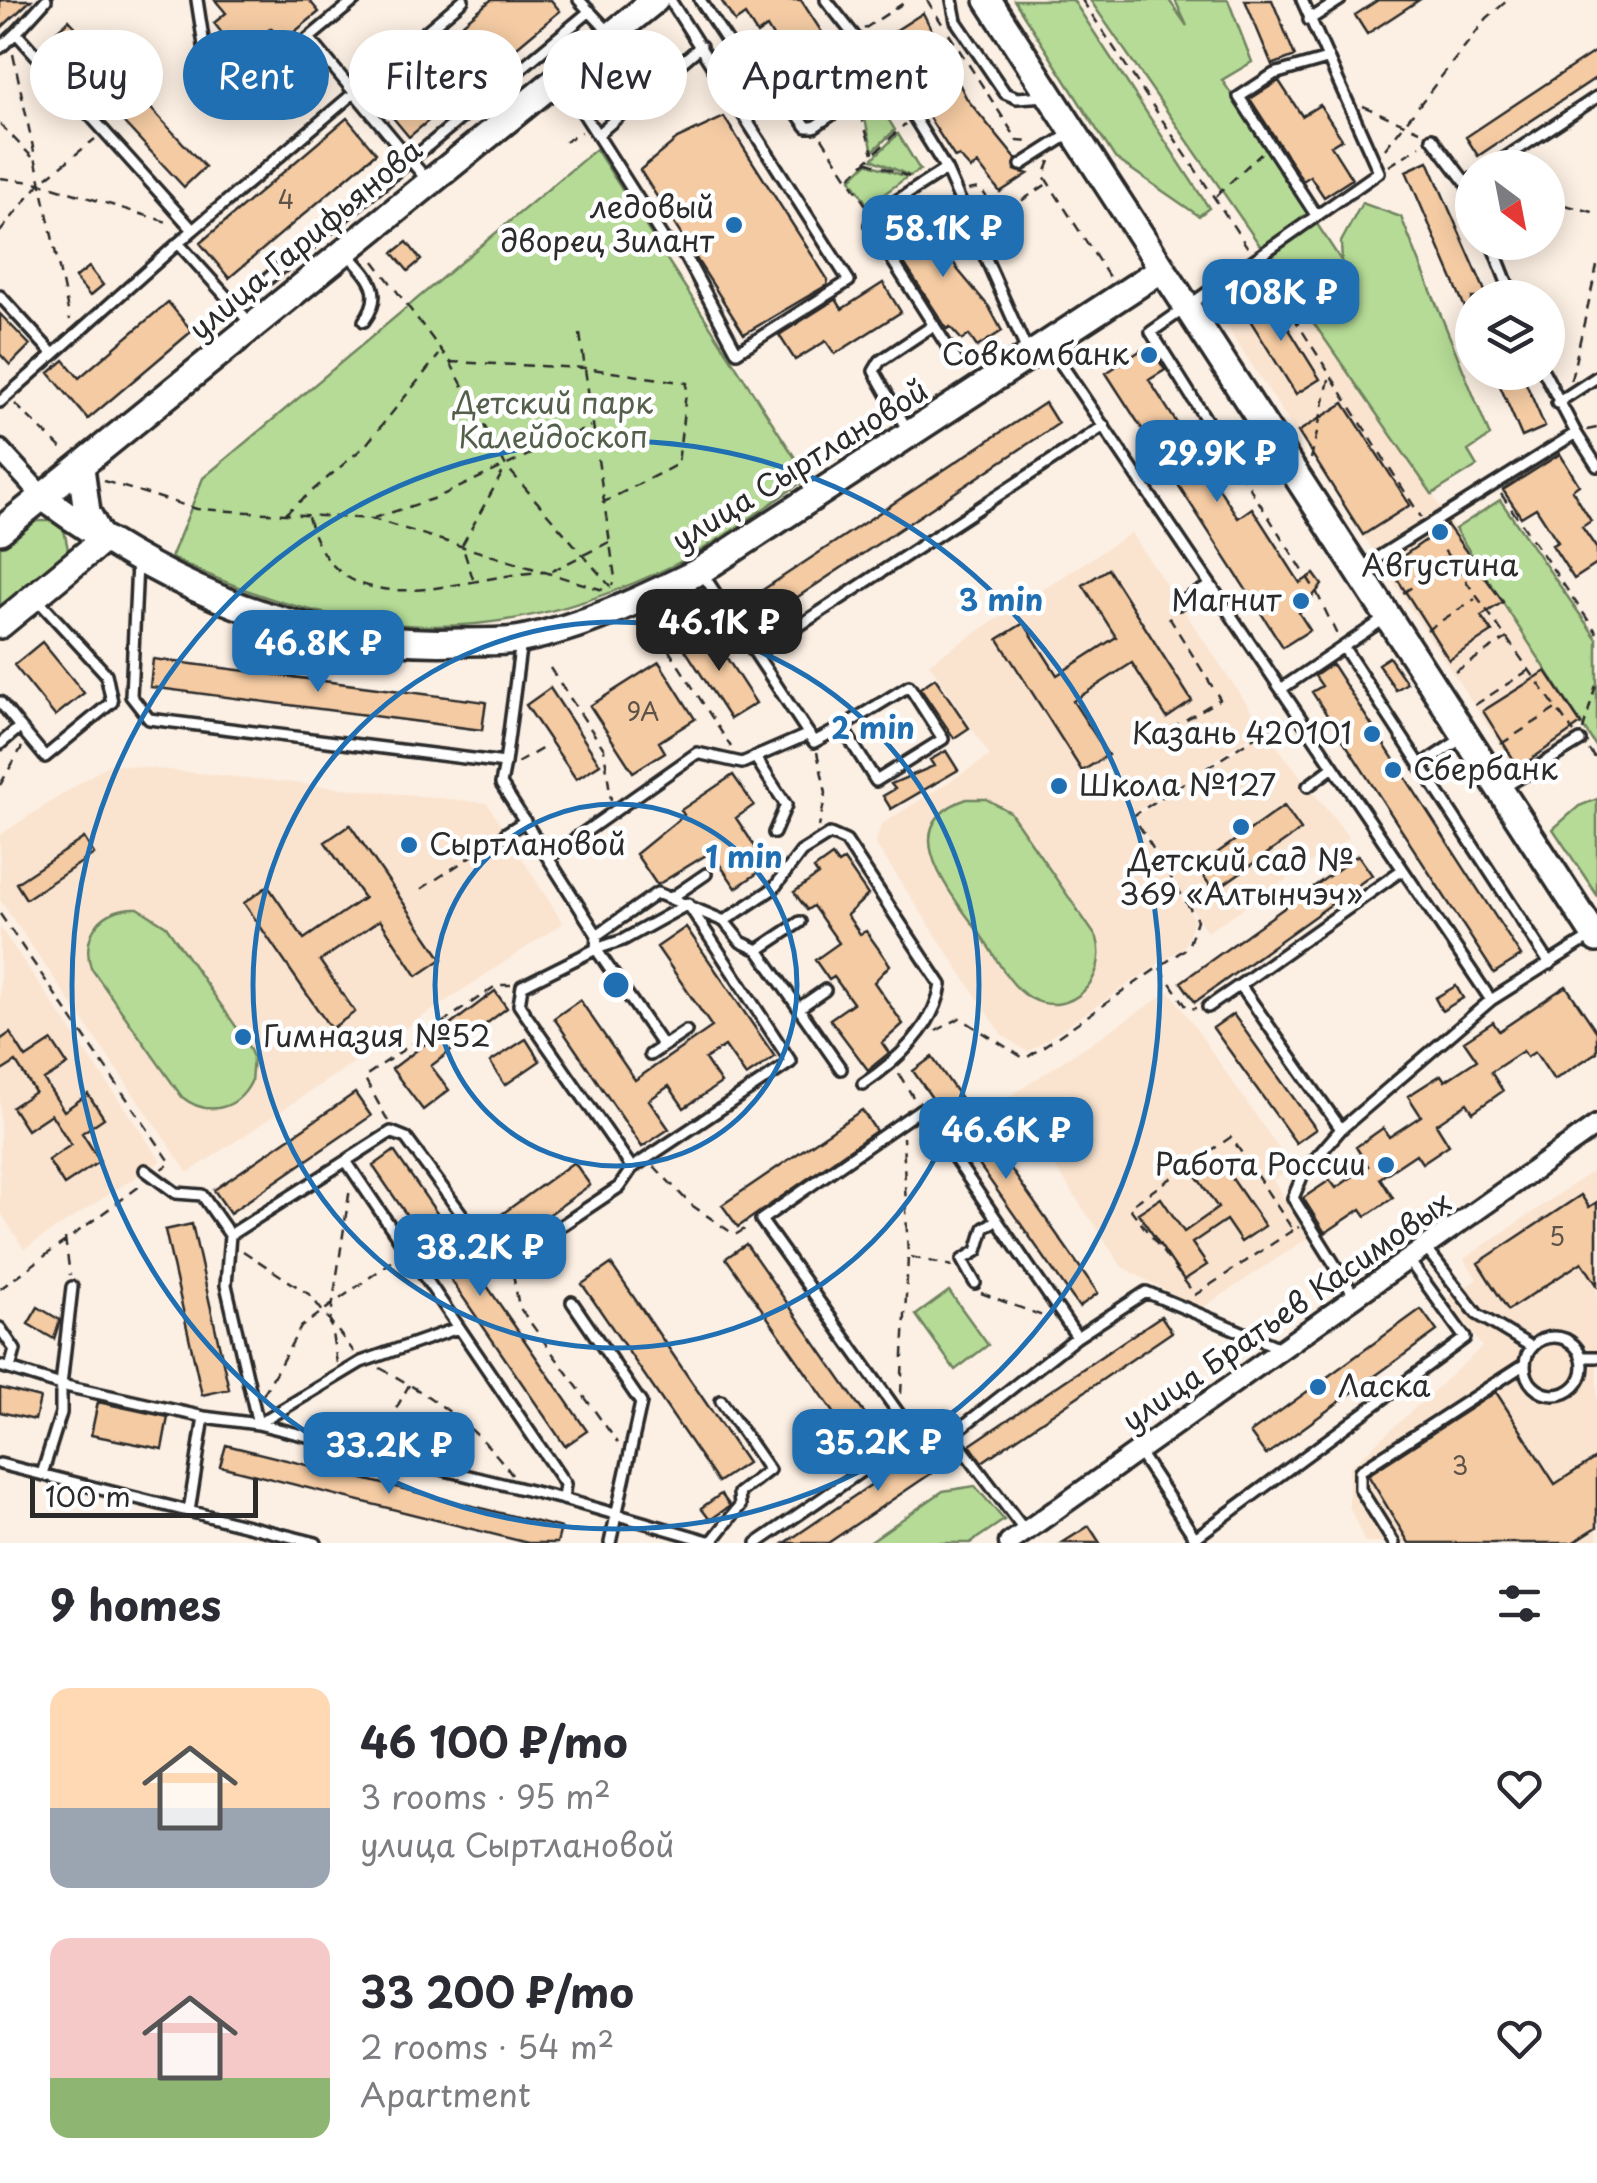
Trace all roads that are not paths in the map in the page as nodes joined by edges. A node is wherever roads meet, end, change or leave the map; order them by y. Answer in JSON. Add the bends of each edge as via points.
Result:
{"nodes":[{"id":1,"x":46,"y":0,"type":"edge"},
{"id":2,"x":197,"y":0,"type":"edge"},
{"id":3,"x":355,"y":0,"type":"edge"},
{"id":4,"x":463,"y":0,"type":"edge"},
{"id":5,"x":580,"y":0,"type":"edge"},
{"id":6,"x":654,"y":0,"type":"edge"},
{"id":7,"x":670,"y":0,"type":"edge"},
{"id":8,"x":700,"y":0,"type":"edge"},
{"id":9,"x":952,"y":0,"type":"edge"},
{"id":10,"x":988,"y":0,"type":"edge"},
{"id":11,"x":1302,"y":0,"type":"edge"},
{"id":12,"x":1340,"y":0,"type":"edge"},
{"id":13,"x":832,"y":2,"type":"edge"},
{"id":14,"x":590,"y":11,"type":"junction"},
{"id":15,"x":1310,"y":20,"type":"junction"},
{"id":16,"x":202,"y":30,"type":"edge"},
{"id":17,"x":319,"y":30,"type":"edge"},
{"id":18,"x":428,"y":30,"type":"edge"},
{"id":19,"x":607,"y":30,"type":"edge"},
{"id":20,"x":616,"y":30,"type":"edge"},
{"id":21,"x":720,"y":30,"type":"edge"},
{"id":22,"x":850,"y":30,"type":"edge"},
{"id":23,"x":13,"y":36,"type":"junction"},
{"id":24,"x":701,"y":46,"type":"junction"},
{"id":25,"x":0,"y":48,"type":"edge"},
{"id":26,"x":1327,"y":58,"type":"junction"},
{"id":27,"x":329,"y":63,"type":"edge"},
{"id":28,"x":349,"y":88,"type":"edge"},
{"id":29,"x":543,"y":88,"type":"edge"},
{"id":30,"x":349,"y":96,"type":"edge"},
{"id":31,"x":1051,"y":96,"type":"junction"},
{"id":32,"x":1597,"y":97,"type":"edge"},
{"id":33,"x":376,"y":120,"type":"edge"},
{"id":34,"x":589,"y":120,"type":"edge"},
{"id":35,"x":801,"y":120,"type":"edge"},
{"id":36,"x":824,"y":120,"type":"edge"},
{"id":37,"x":916,"y":120,"type":"edge"},
{"id":38,"x":595,"y":129,"type":"junction"},
{"id":39,"x":1074,"y":132,"type":"junction"},
{"id":40,"x":1432,"y":138,"type":"road end"},
{"id":41,"x":1517,"y":150,"type":"edge"},
{"id":42,"x":410,"y":159,"type":"junction"},
{"id":43,"x":1455,"y":165,"type":"edge"},
{"id":44,"x":1021,"y":166,"type":"dead end"},
{"id":45,"x":946,"y":169,"type":"junction"},
{"id":46,"x":427,"y":180,"type":"junction"},
{"id":47,"x":1316,"y":215,"type":"junction"},
{"id":48,"x":193,"y":230,"type":"junction"},
{"id":49,"x":178,"y":243,"type":"junction"},
{"id":50,"x":345,"y":250,"type":"junction"},
{"id":51,"x":1162,"y":269,"type":"junction"},
{"id":52,"x":0,"y":296,"type":"edge"},
{"id":53,"x":235,"y":306,"type":"junction"},
{"id":54,"x":1186,"y":306,"type":"junction"},
{"id":55,"x":364,"y":322,"type":"dead end"},
{"id":56,"x":934,"y":325,"type":"junction"},
{"id":57,"x":254,"y":327,"type":"junction"},
{"id":58,"x":1040,"y":351,"type":"junction"},
{"id":59,"x":53,"y":354,"type":"junction"},
{"id":60,"x":956,"y":360,"type":"dead end"},
{"id":61,"x":1597,"y":377,"type":"edge"},
{"id":62,"x":1552,"y":390,"type":"edge"},
{"id":63,"x":3,"y":399,"type":"edge"},
{"id":64,"x":1557,"y":403,"type":"junction"},
{"id":65,"x":1104,"y":426,"type":"junction"},
{"id":66,"x":1576,"y":432,"type":"junction"},
{"id":67,"x":910,"y":434,"type":"junction"},
{"id":68,"x":0,"y":450,"type":"edge"},
{"id":69,"x":1282,"y":452,"type":"junction"},
{"id":70,"x":83,"y":466,"type":"junction"},
{"id":71,"x":1597,"y":466,"type":"edge"},
{"id":72,"x":44,"y":498,"type":"junction"},
{"id":73,"x":0,"y":531,"type":"edge"},
{"id":74,"x":102,"y":541,"type":"junction"},
{"id":75,"x":137,"y":560,"type":"junction"},
{"id":76,"x":1359,"y":570,"type":"junction"},
{"id":77,"x":700,"y":571,"type":"junction"},
{"id":78,"x":1209,"y":586,"type":"junction"},
{"id":79,"x":35,"y":596,"type":"junction"},
{"id":80,"x":1179,"y":604,"type":"road end"},
{"id":81,"x":1389,"y":616,"type":"junction"},
{"id":82,"x":0,"y":625,"type":"edge"},
{"id":83,"x":521,"y":640,"type":"junction"},
{"id":84,"x":1344,"y":648,"type":"junction"},
{"id":85,"x":756,"y":654,"type":"junction"},
{"id":86,"x":1282,"y":689,"type":"junction"},
{"id":87,"x":0,"y":702,"type":"edge"},
{"id":88,"x":20,"y":727,"type":"junction"},
{"id":89,"x":842,"y":727,"type":"junction"},
{"id":90,"x":1466,"y":736,"type":"junction"},
{"id":91,"x":812,"y":738,"type":"junction"},
{"id":92,"x":1580,"y":741,"type":"road end"},
{"id":93,"x":0,"y":744,"type":"edge"},
{"id":94,"x":756,"y":757,"type":"junction"},
{"id":95,"x":504,"y":763,"type":"junction"},
{"id":96,"x":1420,"y":766,"type":"junction"},
{"id":97,"x":1332,"y":768,"type":"junction"},
{"id":98,"x":1308,"y":786,"type":"dead end"},
{"id":99,"x":1500,"y":789,"type":"junction"},
{"id":100,"x":525,"y":822,"type":"junction"},
{"id":101,"x":506,"y":833,"type":"road end"},
{"id":102,"x":774,"y":833,"type":"dead end"},
{"id":103,"x":548,"y":858,"type":"junction"},
{"id":104,"x":1402,"y":870,"type":"junction"},
{"id":105,"x":706,"y":874,"type":"dead end"},
{"id":106,"x":671,"y":898,"type":"junction"},
{"id":107,"x":688,"y":904,"type":"junction"},
{"id":108,"x":724,"y":921,"type":"junction"},
{"id":109,"x":800,"y":922,"type":"dead end"},
{"id":110,"x":597,"y":934,"type":"junction"},
{"id":111,"x":1596,"y":937,"type":"edge"},
{"id":112,"x":596,"y":949,"type":"junction"},
{"id":113,"x":758,"y":950,"type":"junction"},
{"id":114,"x":1550,"y":964,"type":"junction"},
{"id":115,"x":1240,"y":985,"type":"junction"},
{"id":116,"x":826,"y":990,"type":"dead end"},
{"id":117,"x":1491,"y":1000,"type":"junction"},
{"id":118,"x":1208,"y":1007,"type":"road end"},
{"id":119,"x":798,"y":1008,"type":"junction"},
{"id":120,"x":686,"y":1031,"type":"dead end"},
{"id":121,"x":663,"y":1046,"type":"junction"},
{"id":122,"x":650,"y":1055,"type":"dead end"},
{"id":123,"x":840,"y":1069,"type":"dead end"},
{"id":124,"x":863,"y":1084,"type":"dead end"},
{"id":125,"x":1597,"y":1126,"type":"edge"},
{"id":126,"x":1341,"y":1129,"type":"junction"},
{"id":127,"x":346,"y":1161,"type":"junction"},
{"id":128,"x":632,"y":1168,"type":"junction"},
{"id":129,"x":149,"y":1173,"type":"road end"},
{"id":130,"x":997,"y":1220,"type":"junction"},
{"id":131,"x":230,"y":1238,"type":"junction"},
{"id":132,"x":1425,"y":1247,"type":"junction"},
{"id":133,"x":1408,"y":1259,"type":"junction"},
{"id":134,"x":976,"y":1283,"type":"road end"},
{"id":135,"x":72,"y":1286,"type":"road end"},
{"id":136,"x":1355,"y":1298,"type":"junction"},
{"id":137,"x":572,"y":1302,"type":"dead end"},
{"id":138,"x":0,"y":1328,"type":"edge"},
{"id":139,"x":458,"y":1328,"type":"junction"},
{"id":140,"x":1078,"y":1337,"type":"junction"},
{"id":141,"x":1532,"y":1347,"type":"junction"},
{"id":142,"x":1282,"y":1349,"type":"junction"},
{"id":143,"x":1581,"y":1356,"type":"junction"},
{"id":144,"x":1597,"y":1357,"type":"edge"},
{"id":145,"x":1524,"y":1364,"type":"junction"},
{"id":146,"x":5,"y":1367,"type":"edge"},
{"id":147,"x":61,"y":1385,"type":"junction"},
{"id":148,"x":721,"y":1400,"type":"dead end"},
{"id":149,"x":204,"y":1417,"type":"junction"},
{"id":150,"x":258,"y":1424,"type":"junction"},
{"id":151,"x":952,"y":1434,"type":"junction"},
{"id":152,"x":914,"y":1435,"type":"junction"},
{"id":153,"x":1138,"y":1452,"type":"junction"},
{"id":154,"x":0,"y":1464,"type":"edge"},
{"id":155,"x":42,"y":1474,"type":"junction"},
{"id":156,"x":564,"y":1499,"type":"junction"},
{"id":157,"x":189,"y":1511,"type":"junction"},
{"id":158,"x":617,"y":1515,"type":"junction"},
{"id":159,"x":1026,"y":1531,"type":"junction"},
{"id":160,"x":1195,"y":1540,"type":"edge"},
{"id":161,"x":714,"y":1541,"type":"edge"},
{"id":162,"x":316,"y":1543,"type":"edge"},
{"id":163,"x":610,"y":1543,"type":"edge"},
{"id":164,"x":757,"y":1543,"type":"edge"},
{"id":165,"x":1008,"y":1543,"type":"edge"},
{"id":166,"x":1394,"y":1543,"type":"edge"}],
"edges":[{"from":1,"to":23,"type":"lane"},
{"from":2,"to":16,"type":"lane"},
{"from":3,"to":17,"type":"lane"},
{"from":4,"to":18,"type":"lane"},
{"from":5,"to":14,"type":"lane"},
{"from":6,"to":20,"type":"street","name":"улица Гарифьянова"},
{"from":7,"to":24,"type":"lane"},
{"from":8,"to":21,"type":"lane"},
{"from":9,"to":31,"type":"lane","via":[[956,21],[1004,93]]},
{"from":10,"to":31,"type":"street"},
{"from":11,"to":15,"type":"lane"},
{"from":12,"to":15,"type":"lane"},
{"from":13,"to":22,"type":"lane"},
{"from":14,"to":19,"type":"lane"},
{"from":14,"to":42,"type":"lane"},
{"from":15,"to":26,"type":"lane"},
{"from":23,"to":25,"type":"lane"},
{"from":23,"to":48,"type":"lane"},
{"from":24,"to":38,"type":"lane"},
{"from":24,"to":38,"type":"lane","via":[[850,281],[737,352],[686,257],[662,238]]},
{"from":26,"to":47,"type":"lane","via":[[1379,172]]},
{"from":26,"to":47,"type":"lane","via":[[1274,74],[1239,96]]},
{"from":27,"to":28,"type":"lane"},
{"from":29,"to":46,"type":"street","name":"улица Гарифьянова"},
{"from":30,"to":48,"type":"lane"},
{"from":31,"to":39,"type":"street"},
{"from":32,"to":41,"type":"lane"},
{"from":33,"to":42,"type":"lane"},
{"from":34,"to":38,"type":"lane"},
{"from":35,"to":36,"type":"lane","via":[[807,128]]},
{"from":37,"to":45,"type":"lane"},
{"from":39,"to":44,"type":"lane"},
{"from":39,"to":51,"type":"street"},
{"from":40,"to":43,"type":"lane"},
{"from":42,"to":46,"type":"lane"},
{"from":42,"to":53,"type":"lane"},
{"from":45,"to":56,"type":"lane","via":[[873,216],[870,228]]},
{"from":45,"to":58,"type":"lane","via":[[1014,330]]},
{"from":46,"to":50,"type":"street","name":"улица Гарифьянова"},
{"from":47,"to":54,"type":"lane"},
{"from":48,"to":49,"type":"lane"},
{"from":49,"to":53,"type":"lane"},
{"from":49,"to":59,"type":"lane"},
{"from":50,"to":55,"type":"lane","via":[[375,292]]},
{"from":50,"to":57,"type":"street","name":"улица Гарифьянова"},
{"from":51,"to":54,"type":"street"},
{"from":51,"to":58,"type":"street","name":"улица Сыртлановой"},
{"from":52,"to":59,"type":"lane"},
{"from":53,"to":57,"type":"lane"},
{"from":54,"to":69,"type":"street"},
{"from":54,"to":69,"type":"lane","via":[[1151,332],[1232,461]]},
{"from":56,"to":60,"type":"lane"},
{"from":56,"to":67,"type":"lane","via":[[874,371]]},
{"from":57,"to":70,"type":"street","name":"улица Гарифьянова"},
{"from":58,"to":65,"type":"lane"},
{"from":58,"to":67,"type":"street","name":"улица Сыртлановой"},
{"from":59,"to":63,"type":"lane"},
{"from":61,"to":64,"type":"lane"},
{"from":62,"to":64,"type":"lane"},
{"from":64,"to":66,"type":"lane"},
{"from":65,"to":78,"type":"lane"},
{"from":65,"to":85,"type":"lane"},
{"from":66,"to":71,"type":"lane"},
{"from":66,"to":76,"type":"lane"},
{"from":67,"to":77,"type":"street","name":"улица Сыртлановой"},
{"from":68,"to":72,"type":"street","name":"улица Сыртлановой"},
{"from":69,"to":76,"type":"street"},
{"from":70,"to":72,"type":"street","name":"улица Гарифьянова"},
{"from":70,"to":74,"type":"street","via":[[87,512]]},
{"from":72,"to":73,"type":"street","name":"улица Гарифьянова"},
{"from":72,"to":74,"type":"street","name":"улица Сыртлановой"},
{"from":74,"to":75,"type":"street","name":"улица Сыртлановой"},
{"from":74,"to":79,"type":"street"},
{"from":75,"to":83,"type":"street","name":"улица Сыртлановой","via":[[250,611],[320,632],[396,644]]},
{"from":75,"to":95,"type":"lane","via":[[131,696],[149,719]]},
{"from":76,"to":81,"type":"street"},
{"from":77,"to":83,"type":"street","name":"улица Сыртлановой","via":[[624,607]]},
{"from":77,"to":85,"type":"lane"},
{"from":78,"to":80,"type":"lane"},
{"from":78,"to":86,"type":"lane"},
{"from":79,"to":82,"type":"street"},
{"from":79,"to":88,"type":"lane","via":[[106,674],[112,702],[45,757]]},
{"from":81,"to":84,"type":"lane"},
{"from":81,"to":90,"type":"street"},
{"from":83,"to":95,"type":"lane"},
{"from":84,"to":86,"type":"lane"},
{"from":84,"to":96,"type":"lane"},
{"from":85,"to":91,"type":"lane"},
{"from":86,"to":97,"type":"lane"},
{"from":87,"to":88,"type":"lane"},
{"from":88,"to":93,"type":"lane"},
{"from":89,"to":89,"type":"lane","via":[[876,781],[943,739],[909,686]]},
{"from":89,"to":91,"type":"lane"},
{"from":90,"to":96,"type":"lane"},
{"from":90,"to":99,"type":"street"},
{"from":91,"to":94,"type":"lane"},
{"from":92,"to":99,"type":"lane"},
{"from":94,"to":102,"type":"lane","via":[[786,805]]},
{"from":94,"to":103,"type":"lane","via":[[742,764],[697,752]]},
{"from":95,"to":100,"type":"lane","via":[[501,784]]},
{"from":96,"to":114,"type":"lane"},
{"from":97,"to":98,"type":"lane"},
{"from":97,"to":104,"type":"lane"},
{"from":99,"to":111,"type":"street"},
{"from":100,"to":101,"type":"lane"},
{"from":100,"to":103,"type":"lane"},
{"from":103,"to":110,"type":"lane"},
{"from":104,"to":115,"type":"lane"},
{"from":104,"to":117,"type":"lane"},
{"from":105,"to":106,"type":"lane"},
{"from":106,"to":107,"type":"lane"},
{"from":106,"to":110,"type":"lane","via":[[656,893]]},
{"from":107,"to":108,"type":"lane"},
{"from":107,"to":112,"type":"lane"},
{"from":107,"to":128,"type":"lane","via":[[791,1062]]},
{"from":108,"to":113,"type":"lane"},
{"from":108,"to":124,"type":"lane","via":[[774,888],[800,852],[830,834],[846,841],[940,985],[938,1006],[893,1064]]},
{"from":109,"to":113,"type":"lane"},
{"from":110,"to":112,"type":"lane"},
{"from":111,"to":114,"type":"lane"},
{"from":112,"to":121,"type":"lane"},
{"from":112,"to":128,"type":"lane","via":[[522,986],[519,1005]]},
{"from":113,"to":119,"type":"lane"},
{"from":114,"to":117,"type":"lane"},
{"from":115,"to":118,"type":"lane"},
{"from":115,"to":126,"type":"lane"},
{"from":116,"to":119,"type":"lane"},
{"from":117,"to":126,"type":"lane"},
{"from":119,"to":123,"type":"lane"},
{"from":120,"to":121,"type":"lane"},
{"from":121,"to":122,"type":"lane"},
{"from":125,"to":132,"type":"street","name":"улица Братьев Касимовых"},
{"from":126,"to":136,"type":"lane","via":[[1304,1172],[1293,1198]]},
{"from":127,"to":128,"type":"lane","via":[[391,1132],[406,1138],[466,1220],[484,1223],[510,1260],[619,1187]]},
{"from":127,"to":131,"type":"lane"},
{"from":127,"to":139,"type":"lane"},
{"from":129,"to":131,"type":"lane","via":[[176,1193],[202,1196]]},
{"from":130,"to":134,"type":"lane","via":[[984,1228],[977,1251],[962,1260]]},
{"from":130,"to":140,"type":"lane"},
{"from":130,"to":152,"type":"lane","via":[[920,1109],[762,1220]]},
{"from":131,"to":150,"type":"lane","via":[[226,1285]]},
{"from":132,"to":133,"type":"street","name":"улица Братьев Касимовых"},
{"from":132,"to":141,"type":"lane","via":[[1477,1314]]},
{"from":133,"to":136,"type":"street","name":"улица Братьев Касимовых"},
{"from":133,"to":160,"type":"lane","via":[[1464,1338]]},
{"from":135,"to":147,"type":"lane"},
{"from":136,"to":142,"type":"street","name":"улица Братьев Касимовых"},
{"from":137,"to":158,"type":"lane","via":[[641,1403]]},
{"from":138,"to":146,"type":"lane","via":[[14,1350]]},
{"from":139,"to":150,"type":"lane","via":[[363,1361]]},
{"from":139,"to":156,"type":"lane","via":[[565,1484]]},
{"from":140,"to":142,"type":"lane","via":[[1146,1292]]},
{"from":140,"to":151,"type":"lane"},
{"from":141,"to":143,"type":"lane","via":[[1559,1338]]},
{"from":141,"to":145,"type":"lane"},
{"from":142,"to":153,"type":"street","name":"улица Братьев Касимовых"},
{"from":143,"to":144,"type":"lane"},
{"from":143,"to":145,"type":"lane","via":[[1582,1375],[1562,1394],[1536,1389]]},
{"from":145,"to":166,"type":"lane","via":[[1360,1471],[1360,1488]]},
{"from":146,"to":147,"type":"lane"},
{"from":147,"to":149,"type":"lane"},
{"from":147,"to":155,"type":"lane","via":[[61,1412]]},
{"from":148,"to":161,"type":"lane","via":[[769,1470],[739,1493],[740,1506]]},
{"from":149,"to":150,"type":"lane"},
{"from":149,"to":157,"type":"lane"},
{"from":150,"to":156,"type":"lane"},
{"from":151,"to":152,"type":"lane","via":[[939,1418]]},
{"from":151,"to":159,"type":"lane"},
{"from":152,"to":164,"type":"lane"},
{"from":153,"to":159,"type":"street","name":"улица Братьев Касимовых"},
{"from":153,"to":160,"type":"lane"},
{"from":154,"to":155,"type":"lane"},
{"from":155,"to":157,"type":"lane"},
{"from":156,"to":158,"type":"lane"},
{"from":157,"to":162,"type":"lane"},
{"from":158,"to":161,"type":"lane"},
{"from":158,"to":163,"type":"lane"},
{"from":159,"to":165,"type":"street","name":"улица Братьев Касимовых"}]}
